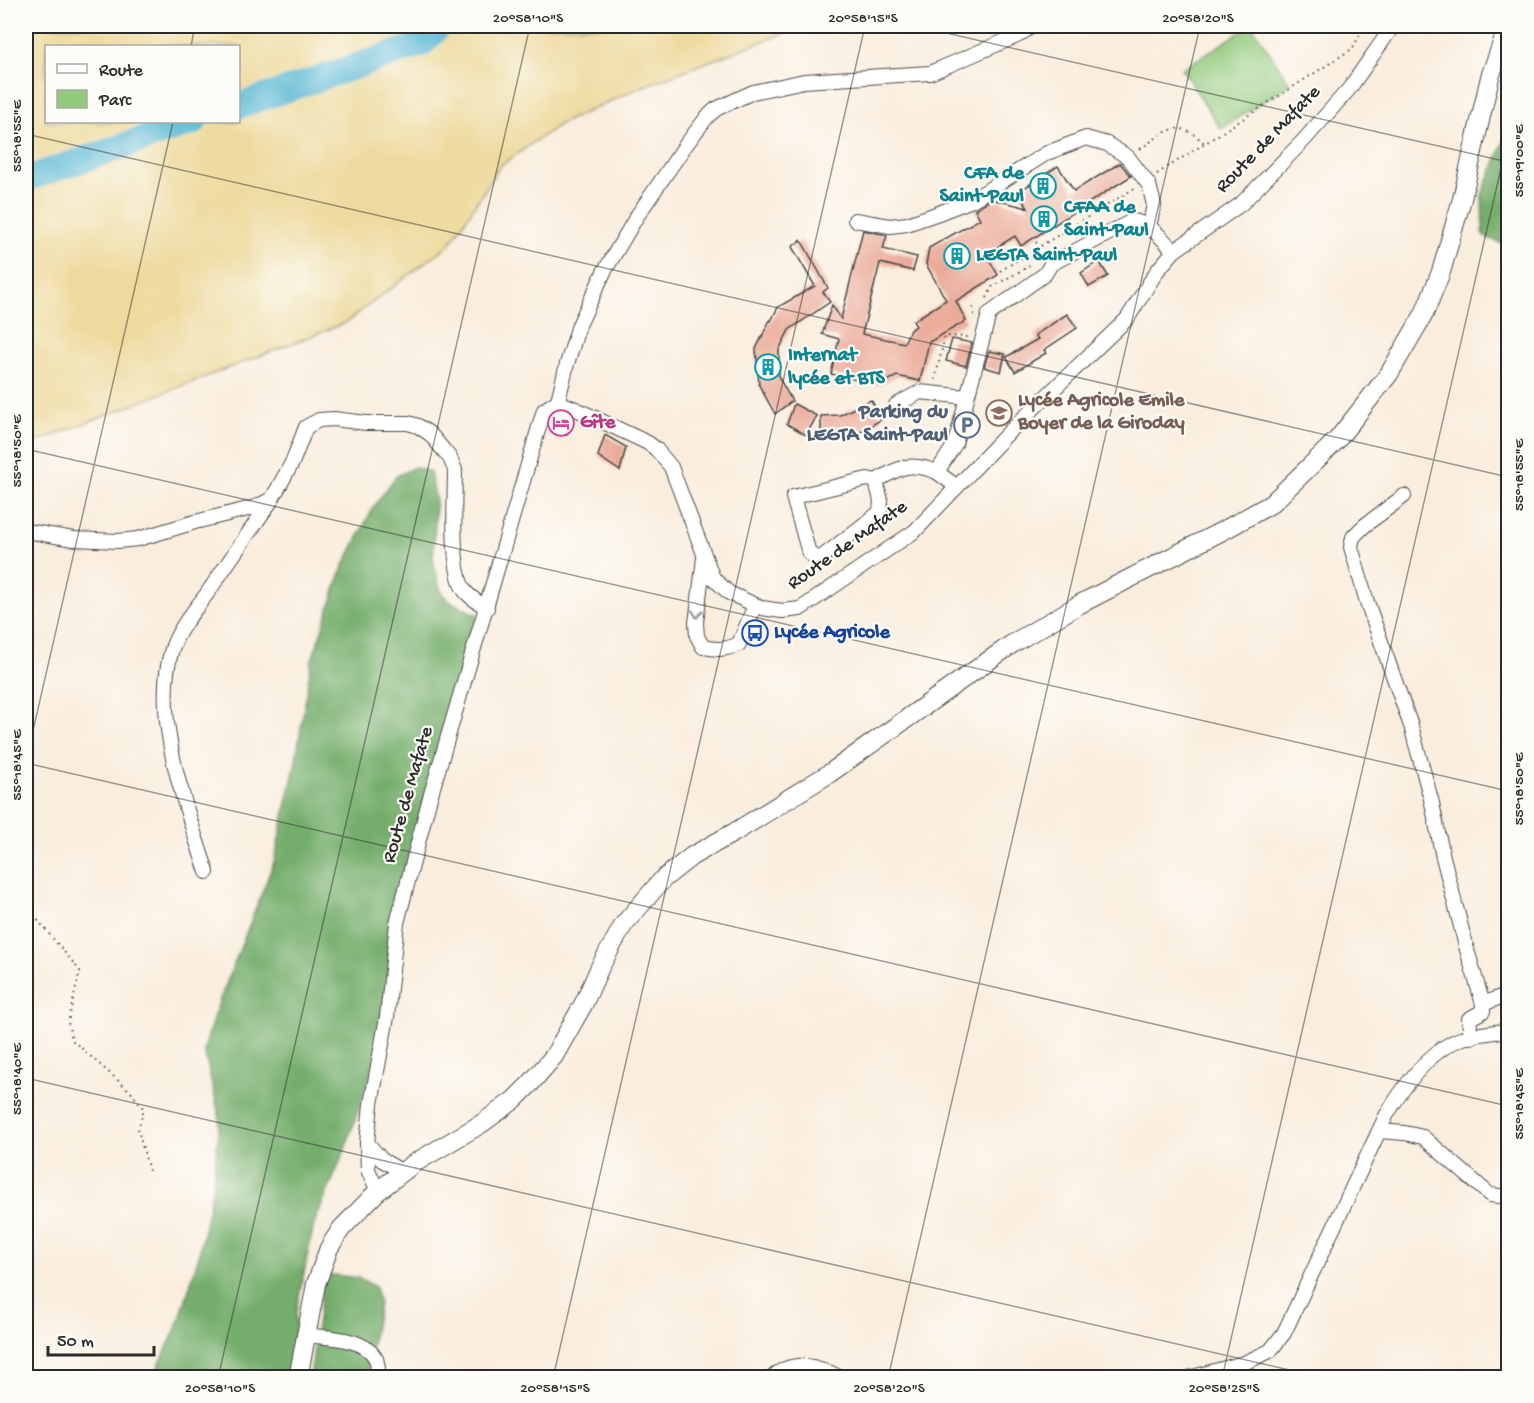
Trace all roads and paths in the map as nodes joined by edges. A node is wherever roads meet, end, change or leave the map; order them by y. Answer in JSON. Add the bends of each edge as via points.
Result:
{"nodes":[{"id":1,"x":1032,"y":26,"type":"edge"},
{"id":2,"x":1365,"y":26,"type":"edge"},
{"id":3,"x":1393,"y":26,"type":"edge"},
{"id":4,"x":1508,"y":26,"type":"edge"},
{"id":5,"x":1204,"y":143,"type":"junction"},
{"id":6,"x":1128,"y":157,"type":"junction"},
{"id":7,"x":1146,"y":181,"type":"junction"},
{"id":8,"x":855,"y":220,"type":"dead end"},
{"id":9,"x":1149,"y":226,"type":"junction"},
{"id":10,"x":1174,"y":251,"type":"junction"},
{"id":11,"x":1000,"y":270,"type":"dead end"},
{"id":12,"x":967,"y":397,"type":"junction"},
{"id":13,"x":557,"y":404,"type":"junction"},
{"id":14,"x":896,"y":405,"type":"dead end"},
{"id":15,"x":937,"y":472,"type":"junction"},
{"id":16,"x":876,"y":481,"type":"junction"},
{"id":17,"x":957,"y":487,"type":"junction"},
{"id":18,"x":1404,"y":496,"type":"dead end"},
{"id":19,"x":272,"y":499,"type":"junction"},
{"id":20,"x":26,"y":531,"type":"edge"},
{"id":21,"x":704,"y":556,"type":"junction"},
{"id":22,"x":755,"y":606,"type":"junction"},
{"id":23,"x":487,"y":608,"type":"junction"},
{"id":24,"x":207,"y":872,"type":"dead end"},
{"id":25,"x":26,"y":906,"type":"edge"},
{"id":26,"x":1509,"y":994,"type":"edge"},
{"id":27,"x":1483,"y":1004,"type":"junction"},
{"id":28,"x":1509,"y":1030,"type":"edge"},
{"id":29,"x":1471,"y":1037,"type":"junction"},
{"id":30,"x":1379,"y":1131,"type":"junction"},
{"id":31,"x":367,"y":1143,"type":"junction"},
{"id":32,"x":149,"y":1171,"type":"dead end"},
{"id":33,"x":403,"y":1172,"type":"junction"},
{"id":34,"x":378,"y":1191,"type":"junction"},
{"id":35,"x":1509,"y":1197,"type":"edge"},
{"id":36,"x":304,"y":1335,"type":"junction"},
{"id":37,"x":1227,"y":1373,"type":"edge"},
{"id":38,"x":298,"y":1377,"type":"edge"},
{"id":39,"x":379,"y":1377,"type":"edge"},
{"id":40,"x":772,"y":1377,"type":"edge"},
{"id":41,"x":840,"y":1377,"type":"edge"},
{"id":42,"x":1190,"y":1377,"type":"edge"}],
"edges":[{"from":1,"to":13,"type":"street","via":[[930,73],[804,81],[753,92],[716,109],[684,146],[643,206],[600,280],[579,325]]},
{"from":2,"to":5,"type":"path","via":[[1352,49]]},
{"from":3,"to":10,"type":"street","name":"Route de Mafate","via":[[1349,89],[1304,140],[1241,204]]},
{"from":4,"to":33,"type":"main road","via":[[1491,77],[1441,272],[1424,314],[1389,374],[1337,440],[1270,504],[1012,644],[830,773],[692,856],[663,879],[624,924],[554,1056],[531,1083],[481,1124]]},
{"from":5,"to":6,"type":"path","via":[[1193,132],[1171,128]]},
{"from":5,"to":7,"type":"path"},
{"from":6,"to":7,"type":"street"},
{"from":6,"to":8,"type":"street","via":[[1107,144],[1086,138],[1047,153],[972,200],[936,214],[890,226]]},
{"from":7,"to":9,"type":"street","via":[[1154,205]]},
{"from":7,"to":11,"type":"path"},
{"from":9,"to":10,"type":"street"},
{"from":9,"to":12,"type":"street","via":[[1132,221],[1051,264],[1045,274],[989,314]]},
{"from":10,"to":17,"type":"street","name":"Route de Mafate","via":[[1127,318]]},
{"from":12,"to":14,"type":"street","via":[[920,392]]},
{"from":12,"to":15,"type":"street","via":[[955,444]]},
{"from":13,"to":21,"type":"street","name":"Route de Mafate","via":[[578,410],[656,449],[671,467]]},
{"from":13,"to":23,"type":"street","name":"Route de Mafate","via":[[549,406],[540,417]]},
{"from":15,"to":16,"type":"street","via":[[921,465],[899,468]]},
{"from":15,"to":17,"type":"street"},
{"from":16,"to":16,"type":"street","via":[[867,479],[793,496],[809,552],[816,558],[822,557],[880,512]]},
{"from":17,"to":22,"type":"street","name":"Route de Mafate","via":[[915,531],[800,609],[782,611]]},
{"from":18,"to":27,"type":"street","via":[[1364,526],[1353,537],[1351,547],[1411,726]]},
{"from":19,"to":20,"type":"street","via":[[256,507],[138,539],[74,539]]},
{"from":19,"to":23,"type":"street","via":[[306,427],[319,420],[418,426],[441,447],[455,470],[459,579],[465,592]]},
{"from":19,"to":24,"type":"street","via":[[172,648],[166,705],[170,742]]},
{"from":21,"to":22,"type":"street","name":"Route de Mafate","via":[[713,578],[729,593]]},
{"from":21,"to":22,"type":"street","one_way":true,"via":[[696,623],[703,647],[726,650],[739,644]]},
{"from":23,"to":31,"type":"street","name":"Route de Mafate","via":[[397,923]]},
{"from":25,"to":32,"type":"path","via":[[80,970],[68,1022],[72,1040],[130,1091],[144,1109],[138,1130]]},
{"from":26,"to":27,"type":"street"},
{"from":27,"to":29,"type":"street","via":[[1483,1011],[1469,1019]]},
{"from":28,"to":29,"type":"street"},
{"from":29,"to":30,"type":"street","via":[[1438,1052],[1406,1083]]},
{"from":30,"to":35,"type":"street","via":[[1423,1137],[1490,1195]]},
{"from":30,"to":37,"type":"street","via":[[1284,1333],[1270,1351]]},
{"from":31,"to":33,"type":"street","via":[[382,1160]]},
{"from":31,"to":34,"type":"street","name":"Route de Mafate","via":[[368,1170]]},
{"from":33,"to":34,"type":"main road"},
{"from":34,"to":36,"type":"main road","via":[[341,1229],[329,1248]]},
{"from":36,"to":38,"type":"main road"},
{"from":36,"to":39,"type":"street","via":[[349,1341],[369,1350],[377,1360]]},
{"from":37,"to":42,"type":"street"},
{"from":40,"to":41,"type":"street","via":[[805,1364]]}]}
